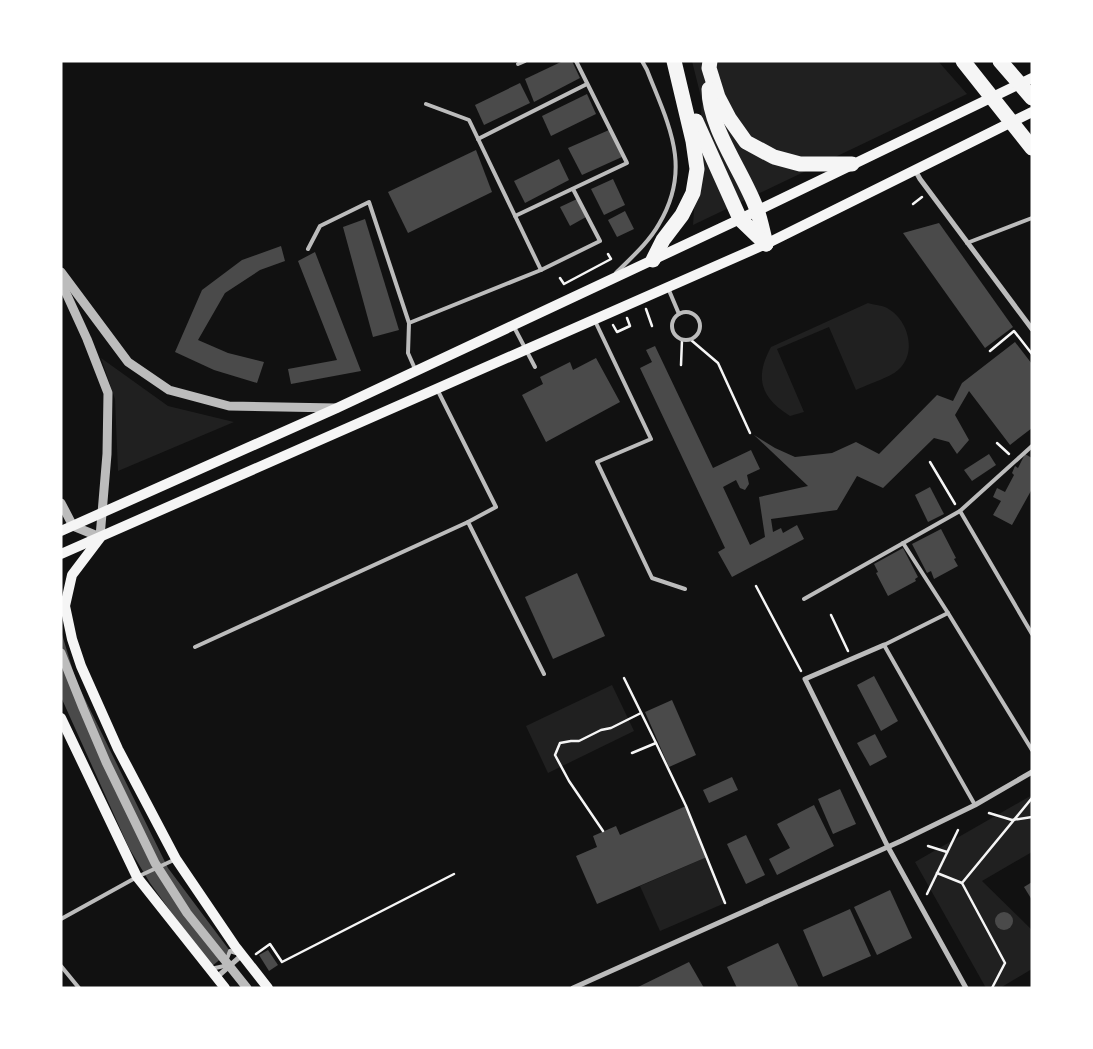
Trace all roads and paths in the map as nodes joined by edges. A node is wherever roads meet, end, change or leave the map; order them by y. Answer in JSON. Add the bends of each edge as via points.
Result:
{"nodes":[{"id":1,"x":524,"y":61,"type":"edge"},
{"id":2,"x":576,"y":61,"type":"edge"},
{"id":3,"x":644,"y":61,"type":"edge"},
{"id":4,"x":674,"y":61,"type":"edge"},
{"id":5,"x":963,"y":61,"type":"edge"},
{"id":6,"x":1000,"y":61,"type":"edge"},
{"id":7,"x":518,"y":64,"type":"dead end"},
{"id":8,"x":710,"y":65,"type":"edge"},
{"id":9,"x":1032,"y":78,"type":"edge"},
{"id":10,"x":587,"y":84,"type":"junction"},
{"id":11,"x":1032,"y":98,"type":"edge"},
{"id":12,"x":426,"y":104,"type":"dead end"},
{"id":13,"x":1032,"y":112,"type":"edge"},
{"id":14,"x":478,"y":139,"type":"junction"},
{"id":15,"x":1032,"y":148,"type":"edge"},
{"id":16,"x":852,"y":164,"type":"junction"},
{"id":17,"x":915,"y":170,"type":"junction"},
{"id":18,"x":573,"y":189,"type":"junction"},
{"id":19,"x":758,"y":210,"type":"junction"},
{"id":20,"x":515,"y":216,"type":"junction"},
{"id":21,"x":1032,"y":218,"type":"edge"},
{"id":22,"x":740,"y":219,"type":"junction"},
{"id":23,"x":967,"y":243,"type":"junction"},
{"id":24,"x":766,"y":244,"type":"junction"},
{"id":25,"x":308,"y":249,"type":"dead end"},
{"id":26,"x":608,"y":254,"type":"dead end"},
{"id":27,"x":653,"y":260,"type":"junction"},
{"id":28,"x":541,"y":270,"type":"junction"},
{"id":29,"x":61,"y":272,"type":"edge"},
{"id":30,"x":560,"y":278,"type":"dead end"},
{"id":31,"x":609,"y":280,"type":"junction"},
{"id":32,"x":61,"y":282,"type":"edge"},
{"id":33,"x":667,"y":286,"type":"junction"},
{"id":34,"x":644,"y":306,"type":"dead end"},
{"id":35,"x":625,"y":313,"type":"dead end"},
{"id":36,"x":679,"y":314,"type":"junction"},
{"id":37,"x":594,"y":319,"type":"junction"},
{"id":38,"x":409,"y":323,"type":"junction"},
{"id":39,"x":514,"y":325,"type":"junction"},
{"id":40,"x":652,"y":326,"type":"dead end"},
{"id":41,"x":1032,"y":329,"type":"edge"},
{"id":42,"x":617,"y":332,"type":"dead end"},
{"id":43,"x":682,"y":340,"type":"junction"},
{"id":44,"x":691,"y":340,"type":"junction"},
{"id":45,"x":526,"y":350,"type":"junction"},
{"id":46,"x":990,"y":351,"type":"dead end"},
{"id":47,"x":1032,"y":354,"type":"edge"},
{"id":48,"x":681,"y":365,"type":"dead end"},
{"id":49,"x":535,"y":367,"type":"dead end"},
{"id":50,"x":416,"y":371,"type":"junction"},
{"id":51,"x":437,"y":389,"type":"junction"},
{"id":52,"x":337,"y":408,"type":"junction"},
{"id":53,"x":750,"y":433,"type":"dead end"},
{"id":54,"x":997,"y":443,"type":"dead end"},
{"id":55,"x":1032,"y":446,"type":"edge"},
{"id":56,"x":1016,"y":460,"type":"junction"},
{"id":57,"x":930,"y":462,"type":"dead end"},
{"id":58,"x":61,"y":503,"type":"edge"},
{"id":59,"x":960,"y":511,"type":"junction"},
{"id":60,"x":103,"y":513,"type":"junction"},
{"id":61,"x":468,"y":522,"type":"junction"},
{"id":62,"x":73,"y":526,"type":"junction"},
{"id":63,"x":61,"y":532,"type":"edge"},
{"id":64,"x":100,"y":537,"type":"junction"},
{"id":65,"x":903,"y":543,"type":"junction"},
{"id":66,"x":61,"y":554,"type":"edge"},
{"id":67,"x":756,"y":586,"type":"dead end"},
{"id":68,"x":685,"y":589,"type":"dead end"},
{"id":69,"x":804,"y":599,"type":"dead end"},
{"id":70,"x":948,"y":614,"type":"junction"},
{"id":71,"x":831,"y":615,"type":"dead end"},
{"id":72,"x":1032,"y":634,"type":"edge"},
{"id":73,"x":884,"y":645,"type":"junction"},
{"id":74,"x":195,"y":647,"type":"dead end"},
{"id":75,"x":61,"y":653,"type":"edge"},
{"id":76,"x":852,"y":659,"type":"junction"},
{"id":77,"x":544,"y":674,"type":"dead end"},
{"id":78,"x":624,"y":678,"type":"dead end"},
{"id":79,"x":805,"y":679,"type":"junction"},
{"id":80,"x":641,"y":713,"type":"junction"},
{"id":81,"x":61,"y":718,"type":"edge"},
{"id":82,"x":656,"y":743,"type":"junction"},
{"id":83,"x":1032,"y":750,"type":"edge"},
{"id":84,"x":632,"y":753,"type":"dead end"},
{"id":85,"x":1032,"y":772,"type":"edge"},
{"id":86,"x":1032,"y":798,"type":"edge"},
{"id":87,"x":975,"y":805,"type":"junction"},
{"id":88,"x":989,"y":813,"type":"dead end"},
{"id":89,"x":1032,"y":817,"type":"edge"},
{"id":90,"x":1012,"y":820,"type":"junction"},
{"id":91,"x":958,"y":830,"type":"dead end"},
{"id":92,"x":603,"y":831,"type":"dead end"},
{"id":93,"x":928,"y":846,"type":"dead end"},
{"id":94,"x":888,"y":847,"type":"junction"},
{"id":95,"x":947,"y":852,"type":"junction"},
{"id":96,"x":176,"y":859,"type":"junction"},
{"id":97,"x":139,"y":872,"type":"junction"},
{"id":98,"x":937,"y":873,"type":"junction"},
{"id":99,"x":454,"y":874,"type":"dead end"},
{"id":100,"x":962,"y":882,"type":"junction"},
{"id":101,"x":927,"y":894,"type":"dead end"},
{"id":102,"x":725,"y":903,"type":"dead end"},
{"id":103,"x":61,"y":919,"type":"edge"},
{"id":104,"x":247,"y":955,"type":"junction"},
{"id":105,"x":61,"y":966,"type":"edge"},
{"id":106,"x":213,"y":974,"type":"junction"},
{"id":107,"x":587,"y":981,"type":"junction"},
{"id":108,"x":78,"y":988,"type":"edge"},
{"id":109,"x":225,"y":988,"type":"edge"},
{"id":110,"x":246,"y":988,"type":"edge"},
{"id":111,"x":268,"y":988,"type":"edge"},
{"id":112,"x":573,"y":988,"type":"edge"},
{"id":113,"x":590,"y":988,"type":"edge"},
{"id":114,"x":966,"y":988,"type":"edge"},
{"id":115,"x":992,"y":988,"type":"edge"}],
"edges":[{"from":1,"to":7,"type":"lane"},
{"from":2,"to":10,"type":"lane"},
{"from":3,"to":31,"type":"lane","via":[[672,135],[677,161],[675,182],[670,203],[659,225]]},
{"from":4,"to":22,"type":"highway","via":[[702,136]]},
{"from":4,"to":27,"type":"highway","via":[[697,168],[693,193]]},
{"from":5,"to":15,"type":"highway"},
{"from":6,"to":11,"type":"highway"},
{"from":8,"to":16,"type":"highway","via":[[718,97],[746,142],[774,157],[800,164]]},
{"from":8,"to":19,"type":"highway","via":[[709,94],[714,115]]},
{"from":9,"to":16,"type":"main road"},
{"from":10,"to":14,"type":"lane"},
{"from":10,"to":18,"type":"lane","via":[[628,163]]},
{"from":12,"to":14,"type":"lane","via":[[469,120]]},
{"from":13,"to":17,"type":"main road"},
{"from":14,"to":20,"type":"lane"},
{"from":16,"to":19,"type":"main road"},
{"from":17,"to":23,"type":"street"},
{"from":17,"to":24,"type":"main road"},
{"from":18,"to":20,"type":"lane"},
{"from":18,"to":28,"type":"lane","via":[[600,241]]},
{"from":19,"to":22,"type":"main road"},
{"from":19,"to":24,"type":"highway"},
{"from":20,"to":28,"type":"lane"},
{"from":21,"to":23,"type":"lane"},
{"from":22,"to":24,"type":"highway"},
{"from":22,"to":27,"type":"main road"},
{"from":23,"to":41,"type":"street"},
{"from":24,"to":33,"type":"main road"},
{"from":25,"to":38,"type":"lane","via":[[320,226],[369,202]]},
{"from":26,"to":30,"type":"path","via":[[611,259],[564,284]]},
{"from":27,"to":31,"type":"main road"},
{"from":28,"to":38,"type":"lane"},
{"from":29,"to":52,"type":"street","via":[[128,362],[169,390],[229,406]]},
{"from":31,"to":39,"type":"main road"},
{"from":32,"to":60,"type":"street","via":[[108,393]]},
{"from":33,"to":36,"type":"lane"},
{"from":33,"to":37,"type":"main road"},
{"from":34,"to":40,"type":"path"},
{"from":35,"to":42,"type":"path","via":[[630,326]]},
{"from":36,"to":43,"type":"lane","via":[[673,321],[672,330]]},
{"from":36,"to":44,"type":"lane","via":[[688,312],[699,320],[700,330]]},
{"from":37,"to":45,"type":"main road"},
{"from":37,"to":68,"type":"lane","via":[[651,439],[597,462],[652,578]]},
{"from":38,"to":50,"type":"lane","via":[[408,353]]},
{"from":39,"to":45,"type":"lane"},
{"from":39,"to":50,"type":"main road"},
{"from":43,"to":44,"type":"lane"},
{"from":43,"to":48,"type":"path"},
{"from":44,"to":53,"type":"path","via":[[718,363]]},
{"from":45,"to":49,"type":"lane"},
{"from":45,"to":51,"type":"main road"},
{"from":46,"to":47,"type":"path","via":[[1014,332]]},
{"from":50,"to":52,"type":"main road"},
{"from":51,"to":61,"type":"lane","via":[[496,507]]},
{"from":51,"to":64,"type":"main road"},
{"from":52,"to":60,"type":"main road"},
{"from":54,"to":56,"type":"path"},
{"from":55,"to":56,"type":"lane"},
{"from":56,"to":59,"type":"lane"},
{"from":57,"to":59,"type":"path"},
{"from":58,"to":62,"type":"street"},
{"from":59,"to":65,"type":"lane"},
{"from":59,"to":72,"type":"lane"},
{"from":60,"to":62,"type":"main road"},
{"from":60,"to":64,"type":"street"},
{"from":61,"to":74,"type":"lane"},
{"from":61,"to":77,"type":"lane"},
{"from":62,"to":63,"type":"main road"},
{"from":62,"to":64,"type":"street"},
{"from":64,"to":66,"type":"main road"},
{"from":64,"to":96,"type":"main road","via":[[72,575],[65,606],[72,639],[118,749]]},
{"from":65,"to":69,"type":"lane"},
{"from":65,"to":70,"type":"lane"},
{"from":67,"to":79,"type":"path"},
{"from":70,"to":73,"type":"lane"},
{"from":70,"to":83,"type":"lane"},
{"from":71,"to":76,"type":"path"},
{"from":73,"to":76,"type":"street"},
{"from":73,"to":87,"type":"lane"},
{"from":75,"to":110,"type":"street","via":[[106,762],[155,862],[187,913]]},
{"from":76,"to":79,"type":"street"},
{"from":78,"to":80,"type":"path"},
{"from":79,"to":94,"type":"street"},
{"from":80,"to":82,"type":"path"},
{"from":80,"to":92,"type":"path","via":[[579,741],[560,743],[555,755]]},
{"from":81,"to":97,"type":"main road"},
{"from":82,"to":84,"type":"path"},
{"from":82,"to":102,"type":"path"},
{"from":85,"to":87,"type":"street"},
{"from":86,"to":90,"type":"path"},
{"from":87,"to":94,"type":"street"},
{"from":88,"to":90,"type":"path"},
{"from":89,"to":90,"type":"path"},
{"from":90,"to":100,"type":"path"},
{"from":91,"to":95,"type":"path"},
{"from":93,"to":95,"type":"path"},
{"from":94,"to":107,"type":"street"},
{"from":94,"to":114,"type":"street"},
{"from":95,"to":98,"type":"path"},
{"from":96,"to":97,"type":"lane"},
{"from":96,"to":104,"type":"main road","via":[[234,946]]},
{"from":97,"to":103,"type":"lane"},
{"from":97,"to":106,"type":"main road"},
{"from":98,"to":100,"type":"path"},
{"from":98,"to":101,"type":"path"},
{"from":99,"to":104,"type":"path","via":[[282,962],[270,944],[255,955]]},
{"from":100,"to":115,"type":"path","via":[[1005,964]]},
{"from":104,"to":106,"type":"street"},
{"from":104,"to":106,"type":"lane","via":[[230,951],[224,966]]},
{"from":104,"to":111,"type":"main road"},
{"from":105,"to":108,"type":"lane"},
{"from":106,"to":109,"type":"main road"},
{"from":107,"to":112,"type":"street"},
{"from":107,"to":113,"type":"street"}]}
